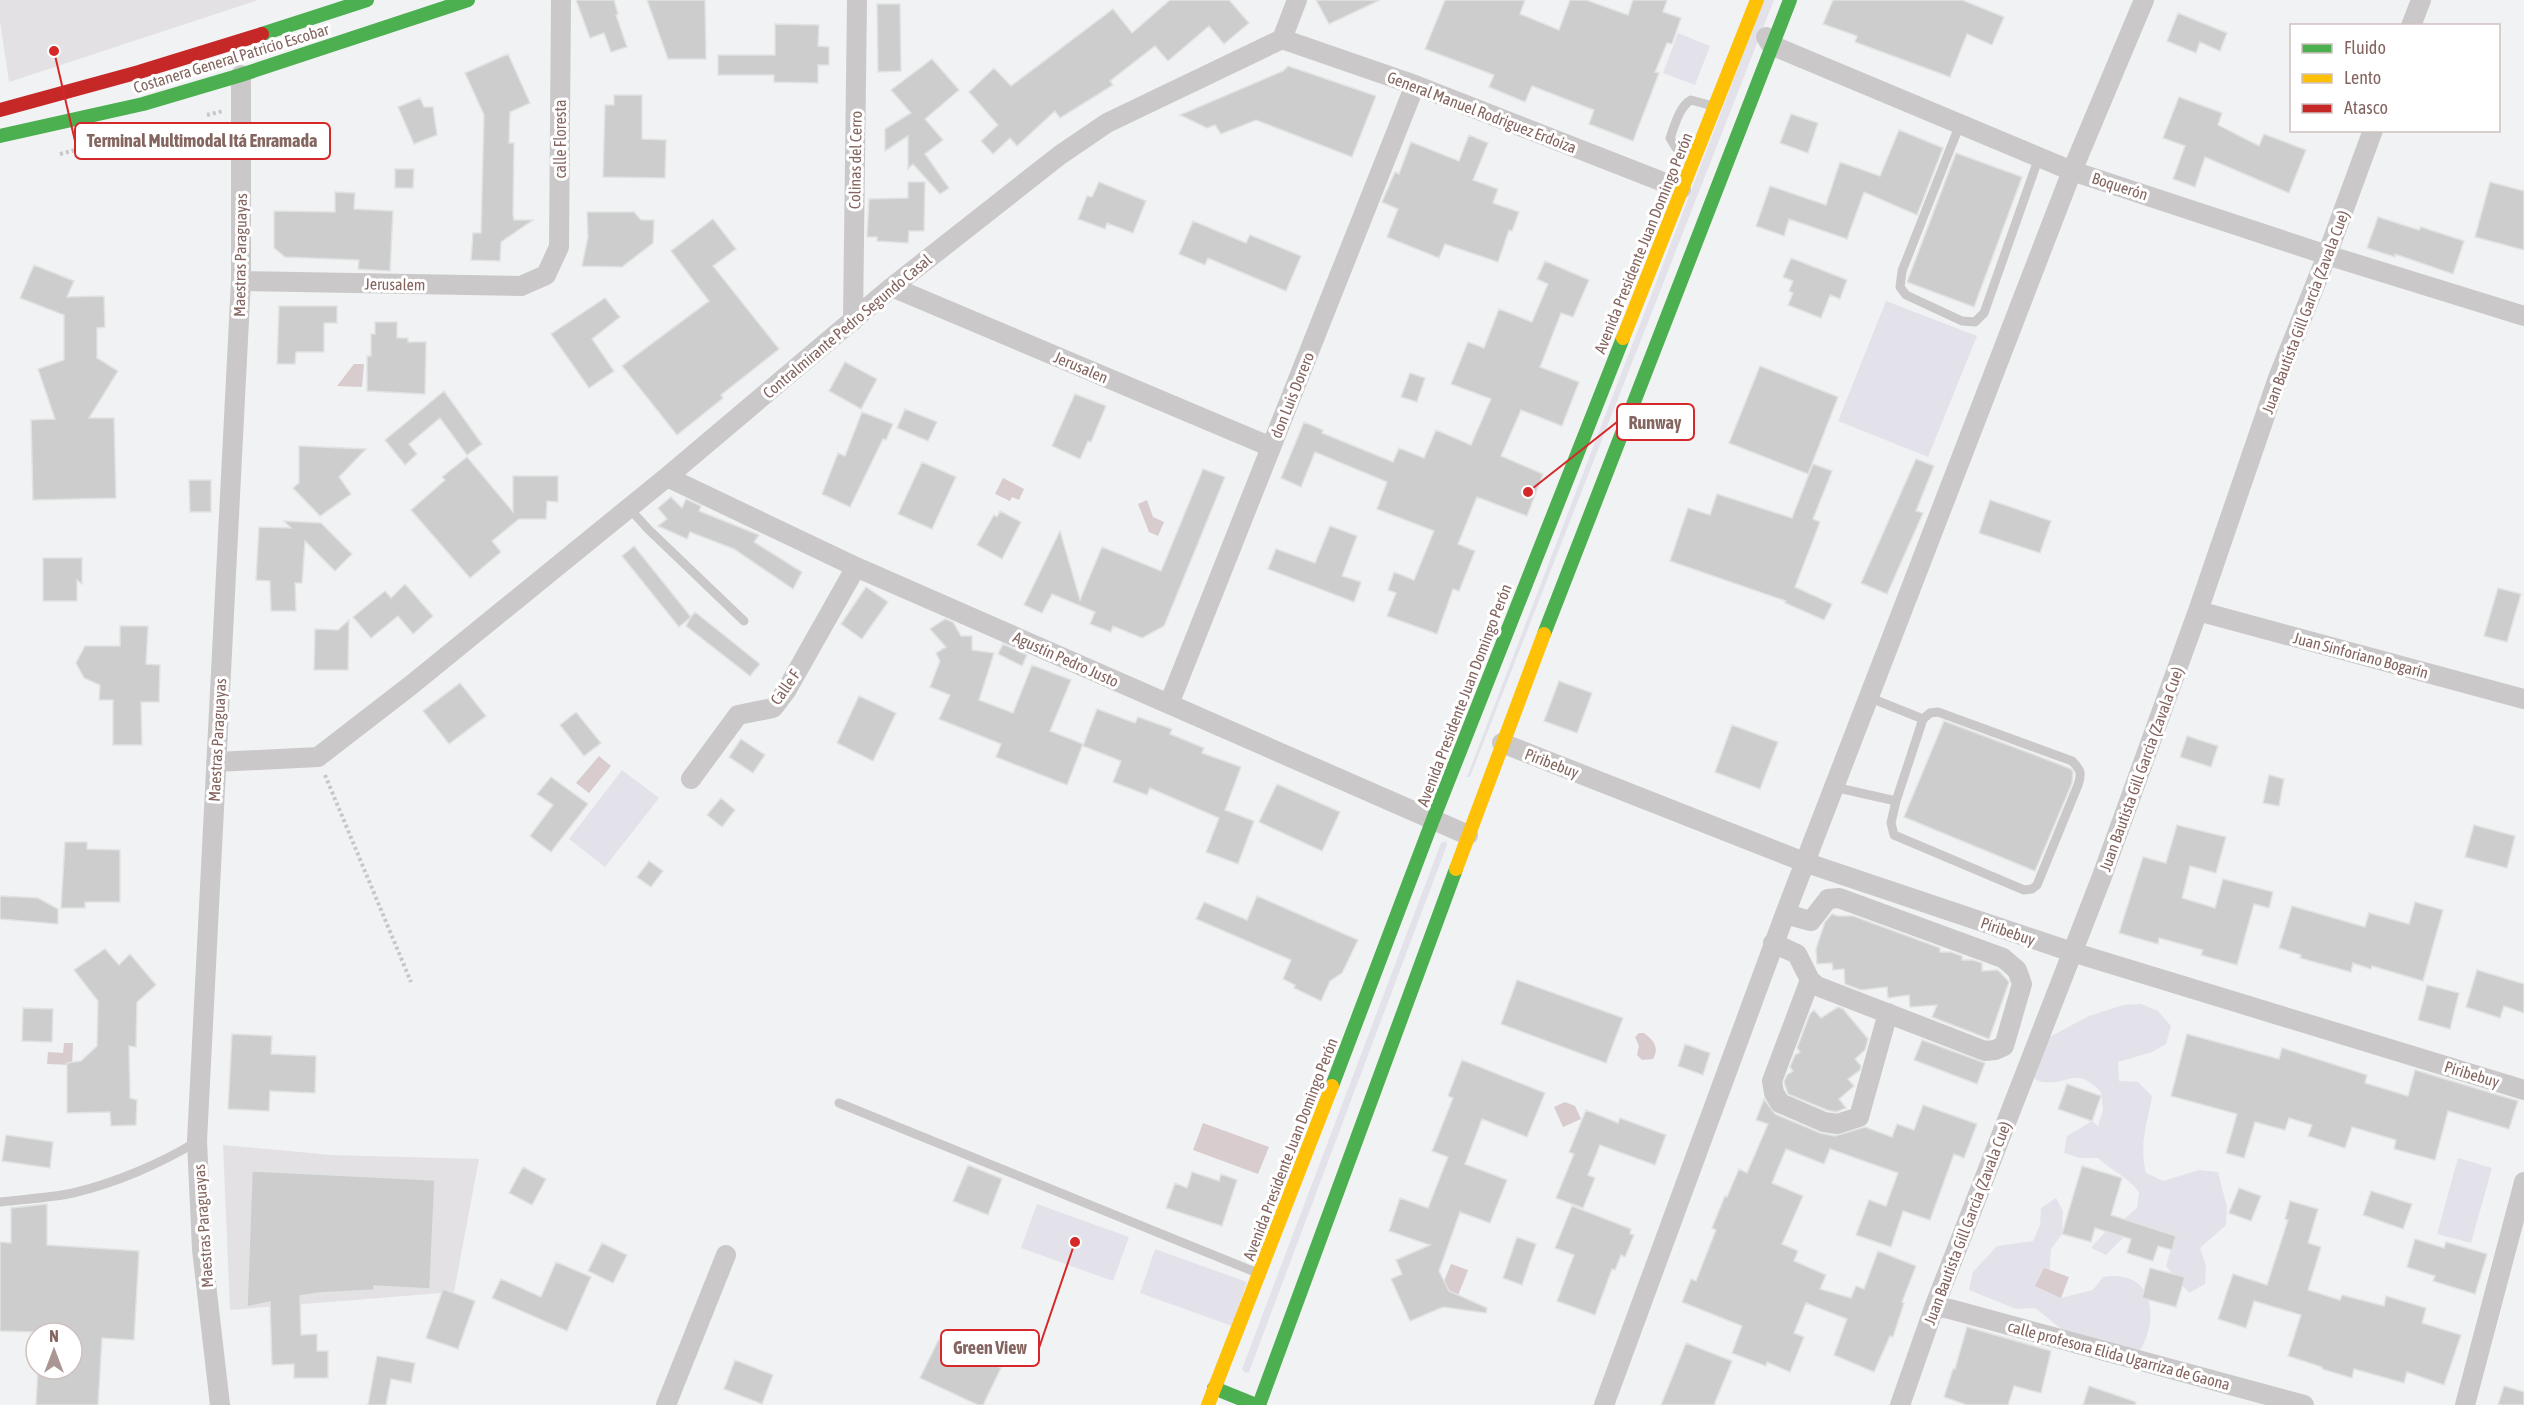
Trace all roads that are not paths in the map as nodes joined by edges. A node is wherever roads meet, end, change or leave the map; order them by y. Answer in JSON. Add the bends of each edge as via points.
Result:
{"nodes":[{"id":1,"x":367,"y":0,"type":"edge"},
{"id":2,"x":468,"y":0,"type":"edge"},
{"id":3,"x":561,"y":0,"type":"edge"},
{"id":4,"x":857,"y":0,"type":"edge"},
{"id":5,"x":1297,"y":0,"type":"edge"},
{"id":6,"x":1759,"y":0,"type":"edge"},
{"id":7,"x":1790,"y":0,"type":"edge"},
{"id":8,"x":2144,"y":0,"type":"edge"},
{"id":9,"x":2421,"y":0,"type":"edge"},
{"id":10,"x":2412,"y":24,"type":"edge"},
{"id":11,"x":1282,"y":39,"type":"junction"},
{"id":12,"x":1771,"y":45,"type":"junction"},
{"id":13,"x":242,"y":75,"type":"junction"},
{"id":14,"x":1415,"y":85,"type":"junction"},
{"id":15,"x":1715,"y":106,"type":"junction"},
{"id":16,"x":0,"y":110,"type":"edge"},
{"id":17,"x":1960,"y":124,"type":"junction"},
{"id":18,"x":2372,"y":132,"type":"edge"},
{"id":19,"x":0,"y":136,"type":"edge"},
{"id":20,"x":1694,"y":157,"type":"junction"},
{"id":21,"x":2039,"y":157,"type":"junction"},
{"id":22,"x":2072,"y":171,"type":"junction"},
{"id":23,"x":1681,"y":189,"type":"junction"},
{"id":24,"x":2327,"y":255,"type":"junction"},
{"id":25,"x":546,"y":275,"type":"joint"},
{"id":26,"x":242,"y":281,"type":"junction"},
{"id":27,"x":892,"y":287,"type":"junction"},
{"id":28,"x":2524,"y":316,"type":"edge"},
{"id":29,"x":853,"y":321,"type":"junction"},
{"id":30,"x":1271,"y":447,"type":"junction"},
{"id":31,"x":667,"y":477,"type":"junction"},
{"id":32,"x":629,"y":508,"type":"junction"},
{"id":33,"x":856,"y":567,"type":"junction"},
{"id":34,"x":2198,"y":611,"type":"junction"},
{"id":35,"x":744,"y":621,"type":"dead end"},
{"id":36,"x":1868,"y":698,"type":"junction"},
{"id":37,"x":2524,"y":699,"type":"edge"},
{"id":38,"x":1169,"y":704,"type":"junction"},
{"id":39,"x":1923,"y":719,"type":"junction"},
{"id":40,"x":1502,"y":743,"type":"junction"},
{"id":41,"x":216,"y":762,"type":"junction"},
{"id":42,"x":691,"y":779,"type":"dead end"},
{"id":43,"x":1834,"y":787,"type":"junction"},
{"id":44,"x":1896,"y":801,"type":"junction"},
{"id":45,"x":1432,"y":822,"type":"junction"},
{"id":46,"x":1467,"y":836,"type":"junction"},
{"id":47,"x":1804,"y":862,"type":"junction"},
{"id":48,"x":1785,"y":914,"type":"junction"},
{"id":49,"x":1811,"y":921,"type":"junction"},
{"id":50,"x":1773,"y":943,"type":"junction"},
{"id":51,"x":2072,"y":952,"type":"junction"},
{"id":52,"x":1800,"y":957,"type":"junction"},
{"id":53,"x":1810,"y":980,"type":"junction"},
{"id":54,"x":1888,"y":1013,"type":"junction"},
{"id":55,"x":2524,"y":1090,"type":"edge"},
{"id":56,"x":839,"y":1103,"type":"dead end"},
{"id":57,"x":197,"y":1141,"type":"junction"},
{"id":58,"x":2524,"y":1182,"type":"edge"},
{"id":59,"x":0,"y":1202,"type":"edge"},
{"id":60,"x":726,"y":1255,"type":"dead end"},
{"id":61,"x":1260,"y":1274,"type":"junction"},
{"id":62,"x":1935,"y":1305,"type":"junction"},
{"id":63,"x":1214,"y":1388,"type":"junction"},
{"id":64,"x":220,"y":1405,"type":"edge"},
{"id":65,"x":666,"y":1405,"type":"edge"},
{"id":66,"x":1208,"y":1405,"type":"edge"},
{"id":67,"x":1258,"y":1405,"type":"edge"},
{"id":68,"x":1604,"y":1405,"type":"edge"},
{"id":69,"x":1900,"y":1405,"type":"edge"},
{"id":70,"x":2304,"y":1405,"type":"edge"},
{"id":71,"x":2465,"y":1405,"type":"edge"}],
"edges":[{"from":1,"to":16,"type":"main road","name":"Costanera General Patricio Escobar","via":[[230,45]]},
{"from":2,"to":13,"type":"main road","name":"Costanera General Patricio Escobar"},
{"from":3,"to":25,"type":"street","name":"calle Floresta","via":[[560,247]]},
{"from":4,"to":29,"type":"street","name":"Colinas del Cerro"},
{"from":5,"to":11,"type":"street"},
{"from":6,"to":12,"type":"street","via":[[1761,23]]},
{"from":6,"to":15,"type":"main road","name":"Avenida Presidente Juan Domingo Perón"},
{"from":7,"to":12,"type":"main road"},
{"from":8,"to":22,"type":"street"},
{"from":9,"to":10,"type":"street"},
{"from":11,"to":14,"type":"street","name":"General Manuel Rodriguez Erdoiza"},
{"from":11,"to":27,"type":"street","name":"Contralmirante Pedro Segundo Casal","via":[[1107,123],[1060,155]]},
{"from":12,"to":17,"type":"street","name":"Boquerón"},
{"from":12,"to":40,"type":"main road"},
{"from":13,"to":19,"type":"main road","name":"Costanera General Patricio Escobar","via":[[143,104]]},
{"from":13,"to":26,"type":"street","name":"Maestras Paraguayas"},
{"from":14,"to":23,"type":"street","name":"General Manuel Rodriguez Erdoiza"},
{"from":14,"to":30,"type":"street","name":"don Luis Dorero"},
{"from":15,"to":20,"type":"main road","name":"Avenida Presidente Juan Domingo Perón"},
{"from":15,"to":20,"type":"lane","via":[[1691,100],[1684,104],[1678,118],[1670,138],[1676,148]]},
{"from":17,"to":21,"type":"street","name":"Boquerón"},
{"from":17,"to":21,"type":"lane","via":[[1902,271],[1900,287],[1906,295],[1962,321],[1975,322],[1984,313]]},
{"from":18,"to":24,"type":"street","name":"Juan Bautista Gill Garcia (Zavala Cue)"},
{"from":20,"to":23,"type":"main road","name":"Avenida Presidente Juan Domingo Perón"},
{"from":21,"to":22,"type":"street","name":"Boquerón"},
{"from":22,"to":24,"type":"street","name":"Boquerón"},
{"from":22,"to":36,"type":"street"},
{"from":23,"to":45,"type":"main road","name":"Avenida Presidente Juan Domingo Perón"},
{"from":24,"to":28,"type":"street","name":"Boquerón"},
{"from":24,"to":34,"type":"street","name":"Juan Bautista Gill Garcia (Zavala Cue)","via":[[2278,378]]},
{"from":25,"to":26,"type":"street","name":"Jerusalem","via":[[521,286]]},
{"from":26,"to":41,"type":"street","name":"Maestras Paraguayas"},
{"from":27,"to":29,"type":"street","name":"Contralmirante Pedro Segundo Casal"},
{"from":27,"to":30,"type":"street","name":"Jerusalen"},
{"from":29,"to":31,"type":"street","name":"Contralmirante Pedro Segundo Casal"},
{"from":30,"to":38,"type":"street","name":"don Luis Dorero"},
{"from":31,"to":32,"type":"street","name":"Contralmirante Pedro Segundo Casal"},
{"from":31,"to":33,"type":"street","name":"Agustín Pedro Justo"},
{"from":32,"to":35,"type":"lane"},
{"from":32,"to":41,"type":"street","name":"Contralmirante Pedro Segundo Casal","via":[[318,757]]},
{"from":33,"to":38,"type":"street","name":"Agustín Pedro Justo"},
{"from":33,"to":42,"type":"street","name":"Calle F","via":[[773,708],[738,715]]},
{"from":34,"to":37,"type":"street","name":"Juan Sinforiano Bogarín"},
{"from":34,"to":51,"type":"street","name":"Juan Bautista Gill Garcia (Zavala Cue)"},
{"from":36,"to":39,"type":"lane"},
{"from":36,"to":43,"type":"street"},
{"from":38,"to":45,"type":"street","name":"Agustín Pedro Justo"},
{"from":39,"to":44,"type":"lane"},
{"from":39,"to":44,"type":"lane","via":[[1938,712],[2072,761],[2082,775],[2032,889],[2024,890],[1894,836],[1891,824]]},
{"from":40,"to":46,"type":"main road"},
{"from":40,"to":47,"type":"street","name":"Piribebuy"},
{"from":41,"to":57,"type":"street","name":"Maestras Paraguayas"},
{"from":43,"to":44,"type":"lane"},
{"from":43,"to":47,"type":"street"},
{"from":45,"to":46,"type":"street","name":"Agustín Pedro Justo"},
{"from":45,"to":61,"type":"main road","name":"Avenida Presidente Juan Domingo Perón"},
{"from":46,"to":67,"type":"main road"},
{"from":47,"to":48,"type":"street"},
{"from":47,"to":51,"type":"street","name":"Piribebuy"},
{"from":48,"to":49,"type":"street"},
{"from":48,"to":50,"type":"street"},
{"from":49,"to":52,"type":"street"},
{"from":49,"to":54,"type":"street","via":[[1828,899],[1839,898],[2003,958],[2017,970],[2022,984],[2004,1046],[1995,1050],[1985,1051]]},
{"from":50,"to":52,"type":"street"},
{"from":50,"to":68,"type":"street"},
{"from":51,"to":55,"type":"street","name":"Piribebuy"},
{"from":51,"to":62,"type":"street","name":"Juan Bautista Gill Garcia (Zavala Cue)"},
{"from":52,"to":53,"type":"street"},
{"from":53,"to":54,"type":"street"},
{"from":53,"to":54,"type":"street","via":[[1772,1081],[1780,1103],[1824,1122],[1836,1124],[1859,1117]]},
{"from":56,"to":61,"type":"lane"},
{"from":57,"to":59,"type":"lane","via":[[135,1172],[73,1193]]},
{"from":57,"to":64,"type":"street","name":"Maestras Paraguayas","via":[[202,1249]]},
{"from":58,"to":71,"type":"street"},
{"from":60,"to":65,"type":"street"},
{"from":61,"to":63,"type":"main road","name":"Avenida Presidente Juan Domingo Perón"},
{"from":62,"to":69,"type":"street","name":"Juan Bautista Gill Garcia (Zavala Cue)"},
{"from":62,"to":70,"type":"street","name":"calle profesora Elida Ugarriza de Gaona"},
{"from":63,"to":66,"type":"main road","name":"Avenida Presidente Juan Domingo Perón"},
{"from":63,"to":67,"type":"main road"}]}
